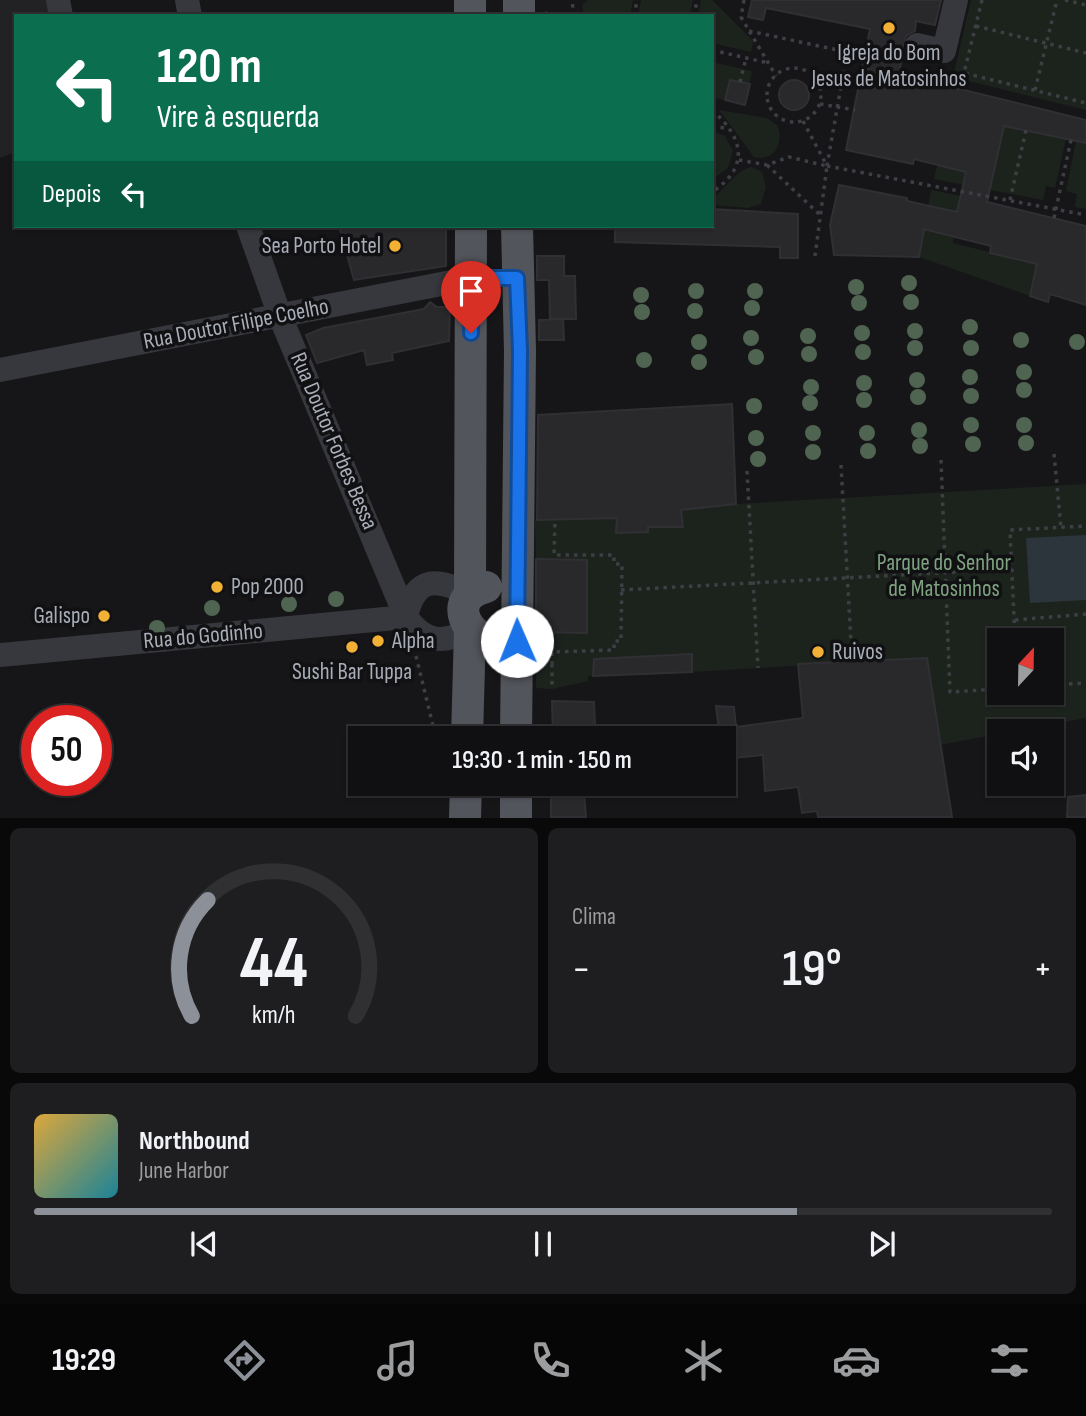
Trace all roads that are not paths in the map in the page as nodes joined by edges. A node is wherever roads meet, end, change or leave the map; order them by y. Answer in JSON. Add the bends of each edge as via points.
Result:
{"nodes":[{"id":1,"x":956,"y":0,"type":"edge"},
{"id":2,"x":917,"y":45,"type":"dead end"},
{"id":3,"x":249,"y":228,"type":"edge"},
{"id":4,"x":471,"y":228,"type":"edge"},
{"id":5,"x":517,"y":228,"type":"edge"},
{"id":6,"x":472,"y":278,"type":"junction"},
{"id":7,"x":517,"y":278,"type":"junction"},
{"id":8,"x":280,"y":316,"type":"junction"},
{"id":9,"x":0,"y":370,"type":"edge"},
{"id":10,"x":470,"y":596,"type":"junction"},
{"id":11,"x":516,"y":610,"type":"junction"},
{"id":12,"x":406,"y":617,"type":"junction"},
{"id":13,"x":470,"y":630,"type":"junction"},
{"id":14,"x":0,"y":655,"type":"edge"},
{"id":15,"x":467,"y":726,"type":"edge"},
{"id":16,"x":516,"y":726,"type":"edge"},
{"id":17,"x":466,"y":796,"type":"edge"},
{"id":18,"x":516,"y":796,"type":"edge"},
{"id":19,"x":465,"y":817,"type":"edge"},
{"id":20,"x":516,"y":817,"type":"edge"}],
"edges":[{"from":1,"to":2,"type":"street","via":[[944,51]]},
{"from":3,"to":8,"type":"street","name":"Rua Doutor Forbes Bessa"},
{"from":4,"to":6,"type":"main road"},
{"from":5,"to":7,"type":"main road"},
{"from":6,"to":7,"type":"main road"},
{"from":6,"to":8,"type":"street","name":"Rua Doutor Filipe Coelho"},
{"from":6,"to":10,"type":"main road"},
{"from":7,"to":11,"type":"main road"},
{"from":8,"to":9,"type":"street","name":"Rua Doutor Filipe Coelho"},
{"from":8,"to":12,"type":"street","name":"Rua Doutor Forbes Bessa"},
{"from":10,"to":11,"type":"main road","via":[[491,586],[506,591]]},
{"from":10,"to":12,"type":"street","via":[[448,585],[421,587],[411,595]]},
{"from":10,"to":13,"type":"main road","via":[[464,616]]},
{"from":11,"to":13,"type":"main road","via":[[514,625],[502,637],[485,639]]},
{"from":11,"to":16,"type":"main road"},
{"from":12,"to":13,"type":"street","via":[[424,636],[436,641]]},
{"from":12,"to":14,"type":"street","name":"Rua do Godinho"},
{"from":13,"to":15,"type":"main road"},
{"from":17,"to":19,"type":"main road"},
{"from":18,"to":20,"type":"main road"}]}
